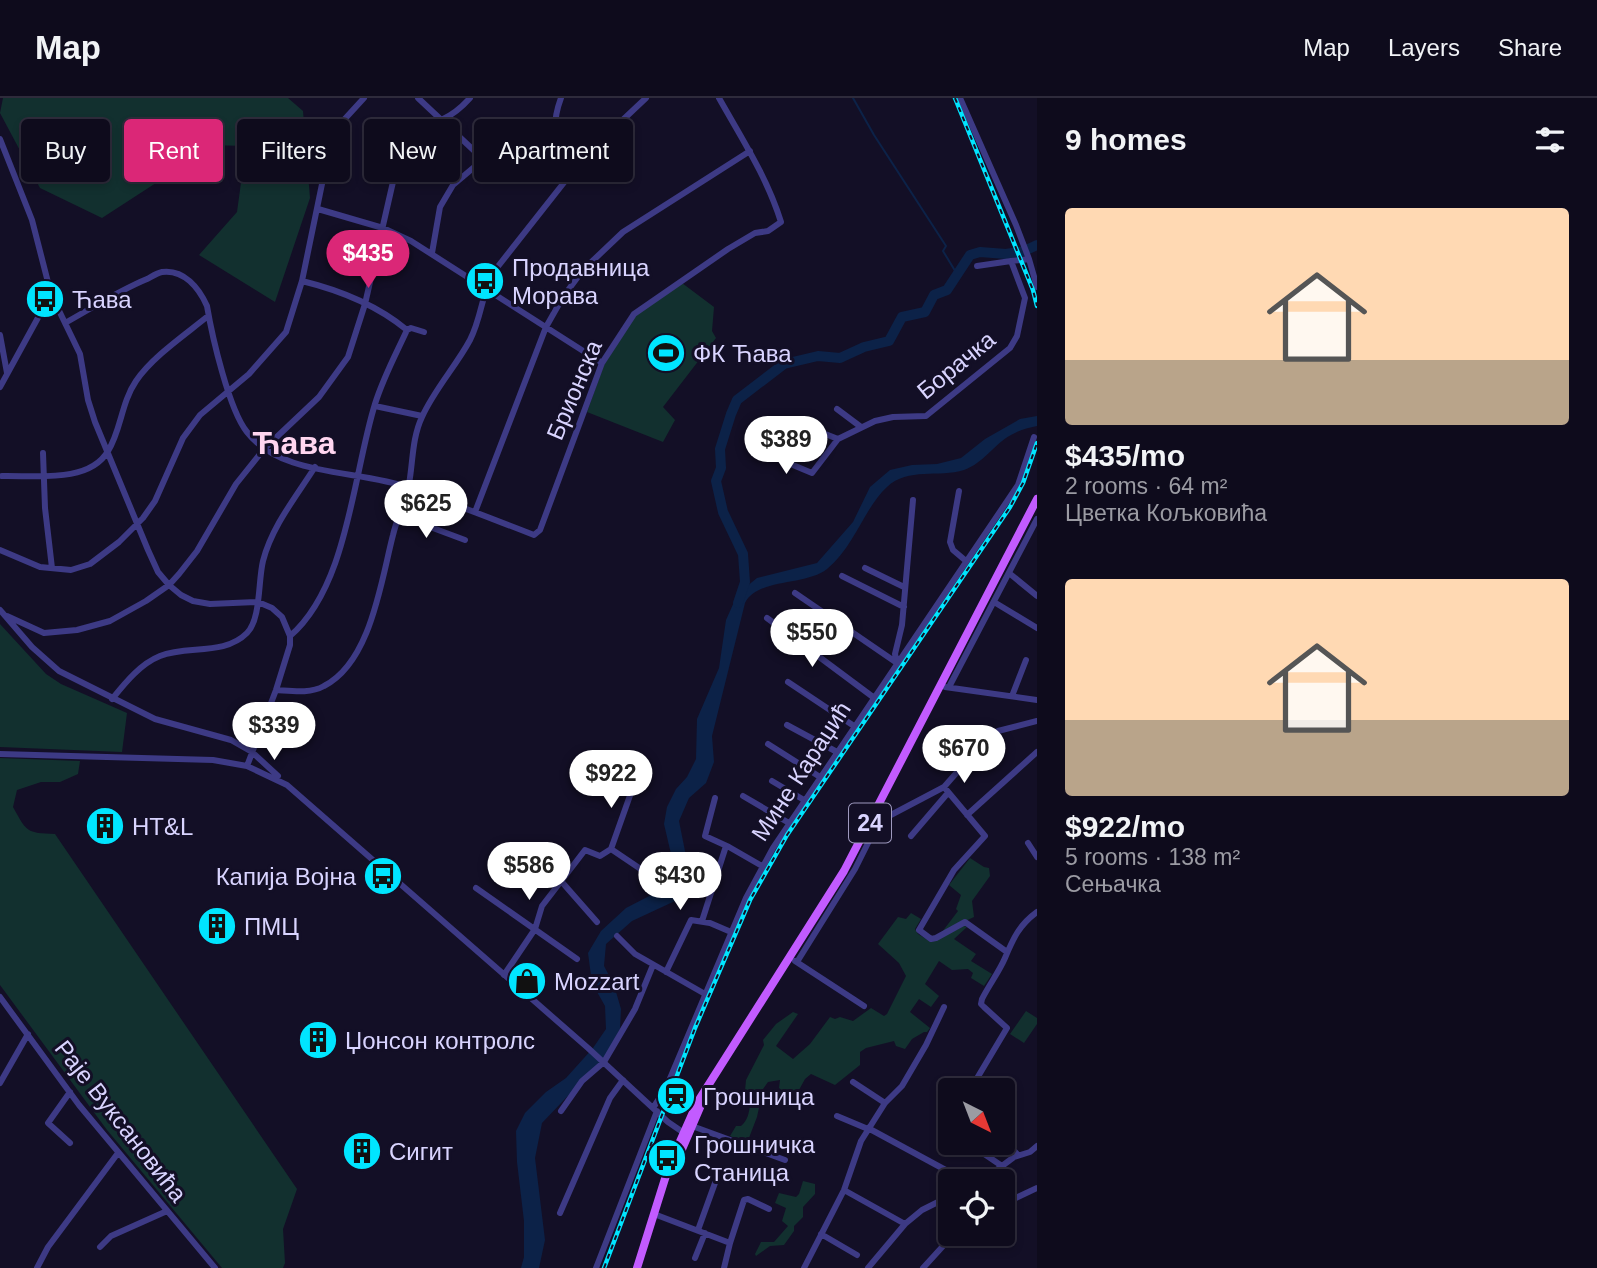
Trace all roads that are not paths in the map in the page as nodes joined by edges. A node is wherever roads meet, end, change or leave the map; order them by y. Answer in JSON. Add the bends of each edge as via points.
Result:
{"nodes":[{"id":1,"x":364,"y":98,"type":"edge"},
{"id":2,"x":418,"y":98,"type":"edge"},
{"id":3,"x":470,"y":98,"type":"edge"},
{"id":4,"x":561,"y":98,"type":"edge"},
{"id":5,"x":646,"y":98,"type":"edge"},
{"id":6,"x":719,"y":98,"type":"edge"},
{"id":7,"x":960,"y":98,"type":"edge"},
{"id":8,"x":441,"y":119,"type":"edge"},
{"id":9,"x":444,"y":119,"type":"edge"},
{"id":10,"x":555,"y":119,"type":"edge"},
{"id":11,"x":624,"y":119,"type":"edge"},
{"id":12,"x":460,"y":137,"type":"edge"},
{"id":13,"x":0,"y":139,"type":"edge"},
{"id":14,"x":474,"y":150,"type":"edge"},
{"id":15,"x":750,"y":151,"type":"junction"},
{"id":16,"x":474,"y":167,"type":"edge"},
{"id":17,"x":393,"y":182,"type":"edge"},
{"id":18,"x":564,"y":182,"type":"edge"},
{"id":19,"x":318,"y":209,"type":"junction"},
{"id":20,"x":383,"y":228,"type":"junction"},
{"id":21,"x":432,"y":253,"type":"junction"},
{"id":22,"x":1027,"y":253,"type":"junction"},
{"id":23,"x":1011,"y":261,"type":"junction"},
{"id":24,"x":977,"y":266,"type":"dead end"},
{"id":25,"x":302,"y":281,"type":"junction"},
{"id":26,"x":1037,"y":287,"type":"edge"},
{"id":27,"x":485,"y":288,"type":"junction"},
{"id":28,"x":51,"y":294,"type":"junction"},
{"id":29,"x":365,"y":304,"type":"junction"},
{"id":30,"x":208,"y":316,"type":"junction"},
{"id":31,"x":65,"y":323,"type":"junction"},
{"id":32,"x":546,"y":327,"type":"junction"},
{"id":33,"x":407,"y":330,"type":"junction"},
{"id":34,"x":424,"y":332,"type":"dead end"},
{"id":35,"x":0,"y":335,"type":"edge"},
{"id":36,"x":602,"y":363,"type":"junction"},
{"id":37,"x":7,"y":373,"type":"junction"},
{"id":38,"x":0,"y":387,"type":"edge"},
{"id":39,"x":229,"y":391,"type":"junction"},
{"id":40,"x":375,"y":406,"type":"junction"},
{"id":41,"x":837,"y":409,"type":"dead end"},
{"id":42,"x":422,"y":416,"type":"junction"},
{"id":43,"x":805,"y":426,"type":"dead end"},
{"id":44,"x":861,"y":428,"type":"junction"},
{"id":45,"x":1034,"y":437,"type":"dead end"},
{"id":46,"x":838,"y":439,"type":"junction"},
{"id":47,"x":264,"y":449,"type":"junction"},
{"id":48,"x":43,"y":453,"type":"dead end"},
{"id":49,"x":108,"y":453,"type":"junction"},
{"id":50,"x":769,"y":455,"type":"dead end"},
{"id":51,"x":315,"y":467,"type":"junction"},
{"id":52,"x":358,"y":475,"type":"junction"},
{"id":53,"x":2,"y":476,"type":"dead end"},
{"id":54,"x":43,"y":476,"type":"junction"},
{"id":55,"x":408,"y":487,"type":"junction"},
{"id":56,"x":958,"y":491,"type":"dead end"},
{"id":57,"x":1037,"y":499,"type":"edge"},
{"id":58,"x":913,"y":500,"type":"dead end"},
{"id":59,"x":475,"y":512,"type":"junction"},
{"id":60,"x":398,"y":515,"type":"junction"},
{"id":61,"x":1037,"y":519,"type":"edge"},
{"id":62,"x":137,"y":525,"type":"junction"},
{"id":63,"x":1028,"y":536,"type":"junction"},
{"id":64,"x":466,"y":540,"type":"dead end"},
{"id":65,"x":1037,"y":542,"type":"edge"},
{"id":66,"x":0,"y":550,"type":"edge"},
{"id":67,"x":966,"y":561,"type":"junction"},
{"id":68,"x":52,"y":568,"type":"junction"},
{"id":69,"x":865,"y":568,"type":"dead end"},
{"id":70,"x":1009,"y":573,"type":"junction"},
{"id":71,"x":842,"y":576,"type":"dead end"},
{"id":72,"x":169,"y":585,"type":"junction"},
{"id":73,"x":904,"y":587,"type":"junction"},
{"id":74,"x":794,"y":593,"type":"dead end"},
{"id":75,"x":1037,"y":596,"type":"edge"},
{"id":76,"x":258,"y":602,"type":"junction"},
{"id":77,"x":994,"y":602,"type":"junction"},
{"id":78,"x":904,"y":607,"type":"junction"},
{"id":79,"x":0,"y":610,"type":"edge"},
{"id":80,"x":7,"y":616,"type":"junction"},
{"id":81,"x":767,"y":618,"type":"dead end"},
{"id":82,"x":1037,"y":628,"type":"edge"},
{"id":83,"x":290,"y":636,"type":"junction"},
{"id":84,"x":1026,"y":660,"type":"dead end"},
{"id":85,"x":897,"y":663,"type":"junction"},
{"id":86,"x":788,"y":682,"type":"dead end"},
{"id":87,"x":944,"y":687,"type":"junction"},
{"id":88,"x":276,"y":690,"type":"junction"},
{"id":89,"x":1012,"y":696,"type":"junction"},
{"id":90,"x":873,"y":697,"type":"junction"},
{"id":91,"x":112,"y":699,"type":"junction"},
{"id":92,"x":1037,"y":700,"type":"edge"},
{"id":93,"x":1037,"y":721,"type":"edge"},
{"id":94,"x":787,"y":725,"type":"dead end"},
{"id":95,"x":854,"y":726,"type":"junction"},
{"id":96,"x":768,"y":744,"type":"dead end"},
{"id":97,"x":252,"y":752,"type":"junction"},
{"id":98,"x":836,"y":752,"type":"junction"},
{"id":99,"x":1037,"y":752,"type":"edge"},
{"id":100,"x":0,"y":754,"type":"edge"},
{"id":101,"x":247,"y":766,"type":"junction"},
{"id":102,"x":638,"y":773,"type":"dead end"},
{"id":103,"x":820,"y":777,"type":"junction"},
{"id":104,"x":772,"y":781,"type":"dead end"},
{"id":105,"x":287,"y":785,"type":"junction"},
{"id":106,"x":946,"y":791,"type":"junction"},
{"id":107,"x":743,"y":796,"type":"dead end"},
{"id":108,"x":715,"y":798,"type":"dead end"},
{"id":109,"x":804,"y":800,"type":"junction"},
{"id":110,"x":967,"y":815,"type":"junction"},
{"id":111,"x":879,"y":821,"type":"junction"},
{"id":112,"x":789,"y":823,"type":"junction"},
{"id":113,"x":867,"y":827,"type":"junction"},
{"id":114,"x":911,"y":836,"type":"dead end"},
{"id":115,"x":1028,"y":843,"type":"dead end"},
{"id":116,"x":726,"y":846,"type":"junction"},
{"id":117,"x":611,"y":849,"type":"junction"},
{"id":118,"x":499,"y":850,"type":"dead end"},
{"id":119,"x":1037,"y":857,"type":"edge"},
{"id":120,"x":762,"y":866,"type":"junction"},
{"id":121,"x":650,"y":876,"type":"dead end"},
{"id":122,"x":560,"y":882,"type":"junction"},
{"id":123,"x":476,"y":888,"type":"dead end"},
{"id":124,"x":1037,"y":912,"type":"edge"},
{"id":125,"x":702,"y":921,"type":"junction"},
{"id":126,"x":597,"y":922,"type":"dead end"},
{"id":127,"x":535,"y":929,"type":"junction"},
{"id":128,"x":731,"y":932,"type":"junction"},
{"id":129,"x":617,"y":936,"type":"dead end"},
{"id":130,"x":1007,"y":952,"type":"junction"},
{"id":131,"x":577,"y":959,"type":"dead end"},
{"id":132,"x":794,"y":960,"type":"junction"},
{"id":133,"x":653,"y":965,"type":"junction"},
{"id":134,"x":666,"y":972,"type":"junction"},
{"id":135,"x":504,"y":975,"type":"junction"},
{"id":136,"x":705,"y":994,"type":"junction"},
{"id":137,"x":0,"y":997,"type":"edge"},
{"id":138,"x":864,"y":1006,"type":"dead end"},
{"id":139,"x":944,"y":1007,"type":"dead end"},
{"id":140,"x":28,"y":1034,"type":"junction"},
{"id":141,"x":602,"y":1060,"type":"junction"},
{"id":142,"x":977,"y":1078,"type":"edge"},
{"id":143,"x":623,"y":1080,"type":"junction"},
{"id":144,"x":853,"y":1082,"type":"dead end"},
{"id":145,"x":0,"y":1083,"type":"edge"},
{"id":146,"x":707,"y":1090,"type":"junction"},
{"id":147,"x":70,"y":1092,"type":"junction"},
{"id":148,"x":885,"y":1103,"type":"junction"},
{"id":149,"x":655,"y":1109,"type":"junction"},
{"id":150,"x":561,"y":1111,"type":"dead end"},
{"id":151,"x":837,"y":1115,"type":"dead end"},
{"id":152,"x":692,"y":1126,"type":"junction"},
{"id":153,"x":868,"y":1129,"type":"junction"},
{"id":154,"x":685,"y":1134,"type":"junction"},
{"id":155,"x":70,"y":1143,"type":"dead end"},
{"id":156,"x":1037,"y":1146,"type":"edge"},
{"id":157,"x":1015,"y":1151,"type":"edge"},
{"id":158,"x":118,"y":1153,"type":"junction"},
{"id":159,"x":1018,"y":1154,"type":"junction"},
{"id":160,"x":986,"y":1155,"type":"edge"},
{"id":161,"x":785,"y":1160,"type":"dead end"},
{"id":162,"x":1002,"y":1166,"type":"junction"},
{"id":163,"x":943,"y":1169,"type":"edge"},
{"id":164,"x":998,"y":1169,"type":"edge"},
{"id":165,"x":715,"y":1183,"type":"dead end"},
{"id":166,"x":1037,"y":1188,"type":"edge"},
{"id":167,"x":844,"y":1190,"type":"junction"},
{"id":168,"x":1015,"y":1198,"type":"edge"},
{"id":169,"x":938,"y":1202,"type":"edge"},
{"id":170,"x":769,"y":1209,"type":"dead end"},
{"id":171,"x":167,"y":1211,"type":"junction"},
{"id":172,"x":560,"y":1213,"type":"dead end"},
{"id":173,"x":654,"y":1213,"type":"junction"},
{"id":174,"x":905,"y":1224,"type":"junction"},
{"id":175,"x":701,"y":1231,"type":"junction"},
{"id":176,"x":821,"y":1234,"type":"junction"},
{"id":177,"x":730,"y":1243,"type":"junction"},
{"id":178,"x":943,"y":1246,"type":"edge"},
{"id":179,"x":100,"y":1247,"type":"dead end"},
{"id":180,"x":857,"y":1255,"type":"dead end"},
{"id":181,"x":695,"y":1258,"type":"dead end"},
{"id":182,"x":37,"y":1268,"type":"edge"},
{"id":183,"x":215,"y":1268,"type":"edge"},
{"id":184,"x":596,"y":1268,"type":"edge"},
{"id":185,"x":637,"y":1268,"type":"edge"},
{"id":186,"x":724,"y":1268,"type":"edge"},
{"id":187,"x":804,"y":1268,"type":"edge"},
{"id":188,"x":868,"y":1268,"type":"edge"},
{"id":189,"x":923,"y":1268,"type":"edge"}],
"edges":[{"from":1,"to":19,"type":"street","via":[[342,122]]},
{"from":2,"to":8,"type":"street"},
{"from":3,"to":9,"type":"street"},
{"from":4,"to":10,"type":"street"},
{"from":5,"to":11,"type":"street"},
{"from":6,"to":15,"type":"street"},
{"from":7,"to":22,"type":"street"},
{"from":12,"to":14,"type":"street"},
{"from":13,"to":28,"type":"street","via":[[32,220]]},
{"from":15,"to":32,"type":"street","via":[[623,232],[583,270]]},
{"from":15,"to":36,"type":"street","name":"Брионска","via":[[781,222],[728,249],[634,314]]},
{"from":16,"to":21,"type":"street","via":[[446,196]]},
{"from":17,"to":20,"type":"street"},
{"from":18,"to":27,"type":"street","via":[[500,261]]},
{"from":19,"to":20,"type":"street"},
{"from":19,"to":25,"type":"street"},
{"from":20,"to":21,"type":"street"},
{"from":20,"to":29,"type":"street"},
{"from":21,"to":27,"type":"street"},
{"from":22,"to":23,"type":"street"},
{"from":22,"to":26,"type":"street"},
{"from":23,"to":24,"type":"street"},
{"from":23,"to":44,"type":"street","name":"Борачка","via":[[1025,298],[1010,348],[926,416],[893,417]]},
{"from":25,"to":29,"type":"street"},
{"from":25,"to":39,"type":"street","via":[[286,332]]},
{"from":27,"to":32,"type":"street"},
{"from":27,"to":42,"type":"street","via":[[472,337]]},
{"from":28,"to":31,"type":"street"},
{"from":28,"to":37,"type":"street"},
{"from":29,"to":33,"type":"street"},
{"from":29,"to":47,"type":"street","via":[[339,372]]},
{"from":30,"to":31,"type":"street","via":[[200,290],[177,274],[162,272]]},
{"from":30,"to":39,"type":"street"},
{"from":30,"to":49,"type":"street","via":[[138,377]]},
{"from":31,"to":49,"type":"street","via":[[80,355],[88,400]]},
{"from":32,"to":36,"type":"street"},
{"from":32,"to":59,"type":"street"},
{"from":33,"to":34,"type":"street"},
{"from":33,"to":40,"type":"street"},
{"from":35,"to":37,"type":"street"},
{"from":36,"to":59,"type":"street","name":"Брионска","via":[[540,530],[534,535]]},
{"from":37,"to":38,"type":"street"},
{"from":39,"to":47,"type":"street","via":[[240,421]]},
{"from":39,"to":62,"type":"street","via":[[200,415],[183,438],[155,501]]},
{"from":40,"to":42,"type":"street"},
{"from":40,"to":52,"type":"street"},
{"from":41,"to":44,"type":"street"},
{"from":42,"to":55,"type":"street"},
{"from":43,"to":46,"type":"street"},
{"from":44,"to":46,"type":"street","name":"Борачка"},
{"from":45,"to":67,"type":"street","name":"Мине Караџић","via":[[1018,485]]},
{"from":46,"to":50,"type":"street","name":"Борачка","via":[[813,473]]},
{"from":47,"to":51,"type":"street"},
{"from":47,"to":72,"type":"street"},
{"from":48,"to":54,"type":"street"},
{"from":49,"to":54,"type":"street","via":[[78,473]]},
{"from":49,"to":62,"type":"street"},
{"from":51,"to":52,"type":"street"},
{"from":51,"to":76,"type":"street","via":[[271,537]]},
{"from":52,"to":55,"type":"street"},
{"from":52,"to":83,"type":"street","via":[[332,574],[312,613]]},
{"from":53,"to":54,"type":"street"},
{"from":54,"to":68,"type":"street"},
{"from":55,"to":59,"type":"street"},
{"from":55,"to":60,"type":"street"},
{"from":56,"to":67,"type":"street","via":[[950,542]]},
{"from":57,"to":87,"type":"main road","number":"24"},
{"from":58,"to":73,"type":"street"},
{"from":60,"to":64,"type":"street"},
{"from":60,"to":88,"type":"street","via":[[374,614],[343,671],[315,690]]},
{"from":61,"to":63,"type":"street"},
{"from":62,"to":68,"type":"street","via":[[90,564],[71,570]]},
{"from":62,"to":72,"type":"street","via":[[158,572]]},
{"from":63,"to":65,"type":"street"},
{"from":63,"to":70,"type":"street"},
{"from":66,"to":68,"type":"street"},
{"from":67,"to":85,"type":"street","name":"Мине Караџић"},
{"from":69,"to":73,"type":"street"},
{"from":70,"to":75,"type":"street"},
{"from":70,"to":77,"type":"street"},
{"from":71,"to":78,"type":"street"},
{"from":72,"to":76,"type":"street","via":[[193,601]]},
{"from":72,"to":80,"type":"street","via":[[110,621],[77,630],[44,633]]},
{"from":73,"to":78,"type":"street"},
{"from":74,"to":85,"type":"street"},
{"from":76,"to":83,"type":"street","via":[[282,617]]},
{"from":76,"to":91,"type":"street","via":[[249,631],[238,641],[160,656]]},
{"from":77,"to":82,"type":"street"},
{"from":77,"to":87,"type":"street"},
{"from":78,"to":85,"type":"street"},
{"from":79,"to":80,"type":"street"},
{"from":80,"to":91,"type":"street","via":[[59,671]]},
{"from":81,"to":90,"type":"street"},
{"from":83,"to":88,"type":"street"},
{"from":84,"to":89,"type":"street"},
{"from":85,"to":90,"type":"street","name":"Мине Караџић"},
{"from":86,"to":95,"type":"street"},
{"from":87,"to":89,"type":"street"},
{"from":87,"to":113,"type":"main road","number":"24"},
{"from":88,"to":97,"type":"street"},
{"from":89,"to":92,"type":"street"},
{"from":90,"to":95,"type":"street","name":"Мине Караџић"},
{"from":91,"to":97,"type":"street","via":[[155,719],[231,740]]},
{"from":93,"to":106,"type":"street","via":[[993,734]]},
{"from":94,"to":98,"type":"street"},
{"from":95,"to":98,"type":"street","name":"Мине Караџић"},
{"from":96,"to":103,"type":"street"},
{"from":97,"to":101,"type":"street"},
{"from":97,"to":105,"type":"street"},
{"from":98,"to":103,"type":"street","name":"Мине Караџић"},
{"from":99,"to":110,"type":"street"},
{"from":100,"to":101,"type":"street","via":[[213,760]]},
{"from":101,"to":105,"type":"street"},
{"from":102,"to":117,"type":"street"},
{"from":103,"to":109,"type":"street","name":"Мине Караџић"},
{"from":104,"to":109,"type":"street"},
{"from":105,"to":135,"type":"street"},
{"from":106,"to":110,"type":"street"},
{"from":106,"to":111,"type":"street"},
{"from":106,"to":114,"type":"street"},
{"from":107,"to":112,"type":"street"},
{"from":108,"to":116,"type":"street","via":[[705,836]]},
{"from":109,"to":112,"type":"street","name":"Мине Караџић"},
{"from":110,"to":130,"type":"street","via":[[985,836],[954,870],[919,930],[931,939],[965,922]]},
{"from":111,"to":113,"type":"street"},
{"from":111,"to":132,"type":"street","via":[[855,869]]},
{"from":112,"to":120,"type":"street","name":"Мине Караџић"},
{"from":113,"to":132,"type":"main road","number":"24"},
{"from":115,"to":119,"type":"street"},
{"from":116,"to":120,"type":"street"},
{"from":116,"to":125,"type":"street"},
{"from":117,"to":121,"type":"street"},
{"from":117,"to":122,"type":"street","via":[[600,856],[584,850]]},
{"from":118,"to":122,"type":"street"},
{"from":120,"to":128,"type":"street","name":"Мине Караџић"},
{"from":122,"to":126,"type":"street"},
{"from":122,"to":127,"type":"street","via":[[542,906]]},
{"from":123,"to":127,"type":"street"},
{"from":124,"to":130,"type":"street","via":[[1020,927]]},
{"from":125,"to":128,"type":"street"},
{"from":125,"to":134,"type":"street","via":[[691,920]]},
{"from":127,"to":131,"type":"street"},
{"from":127,"to":135,"type":"street"},
{"from":128,"to":136,"type":"street","name":"Мине Караџић"},
{"from":129,"to":133,"type":"street"},
{"from":130,"to":142,"type":"street","via":[[981,1003],[1007,1030]]},
{"from":132,"to":138,"type":"street"},
{"from":132,"to":146,"type":"main road","number":"24","via":[[732,1046]]},
{"from":133,"to":134,"type":"street"},
{"from":133,"to":141,"type":"street","via":[[635,1009]]},
{"from":134,"to":136,"type":"street"},
{"from":135,"to":141,"type":"street"},
{"from":136,"to":149,"type":"street","name":"Мине Караџић"},
{"from":137,"to":140,"type":"street","name":"Раје Вуксановића"},
{"from":139,"to":148,"type":"street","via":[[902,1086]]},
{"from":140,"to":145,"type":"street"},
{"from":140,"to":147,"type":"street","name":"Раје Вуксановића"},
{"from":141,"to":143,"type":"street"},
{"from":141,"to":150,"type":"street"},
{"from":143,"to":149,"type":"street"},
{"from":143,"to":172,"type":"street","via":[[610,1098]]},
{"from":144,"to":148,"type":"street"},
{"from":146,"to":152,"type":"main road","number":"24"},
{"from":146,"to":154,"type":"main road","number":"24"},
{"from":147,"to":155,"type":"street","via":[[48,1123]]},
{"from":147,"to":158,"type":"street","name":"Раје Вуксановића"},
{"from":148,"to":153,"type":"street"},
{"from":149,"to":154,"type":"street"},
{"from":149,"to":184,"type":"street","name":"Мине Караџић"},
{"from":151,"to":153,"type":"street"},
{"from":152,"to":154,"type":"main road","number":"24"},
{"from":152,"to":161,"type":"street"},
{"from":153,"to":163,"type":"street"},
{"from":153,"to":167,"type":"street"},
{"from":154,"to":173,"type":"main road","number":"24"},
{"from":156,"to":159,"type":"street"},
{"from":157,"to":159,"type":"street"},
{"from":158,"to":171,"type":"street","name":"Раје Вуксановића"},
{"from":158,"to":182,"type":"street"},
{"from":159,"to":162,"type":"street"},
{"from":160,"to":162,"type":"street"},
{"from":162,"to":164,"type":"street"},
{"from":165,"to":175,"type":"street"},
{"from":166,"to":168,"type":"street"},
{"from":167,"to":174,"type":"street"},
{"from":167,"to":176,"type":"street"},
{"from":169,"to":174,"type":"street"},
{"from":170,"to":177,"type":"street","via":[[744,1200]]},
{"from":171,"to":179,"type":"street","via":[[111,1236]]},
{"from":171,"to":183,"type":"street","name":"Раје Вуксановића"},
{"from":173,"to":175,"type":"street"},
{"from":173,"to":185,"type":"main road","number":"24"},
{"from":174,"to":188,"type":"street"},
{"from":175,"to":177,"type":"street"},
{"from":175,"to":181,"type":"street"},
{"from":176,"to":180,"type":"street"},
{"from":176,"to":187,"type":"street"},
{"from":177,"to":186,"type":"street"},
{"from":178,"to":189,"type":"street"}]}
